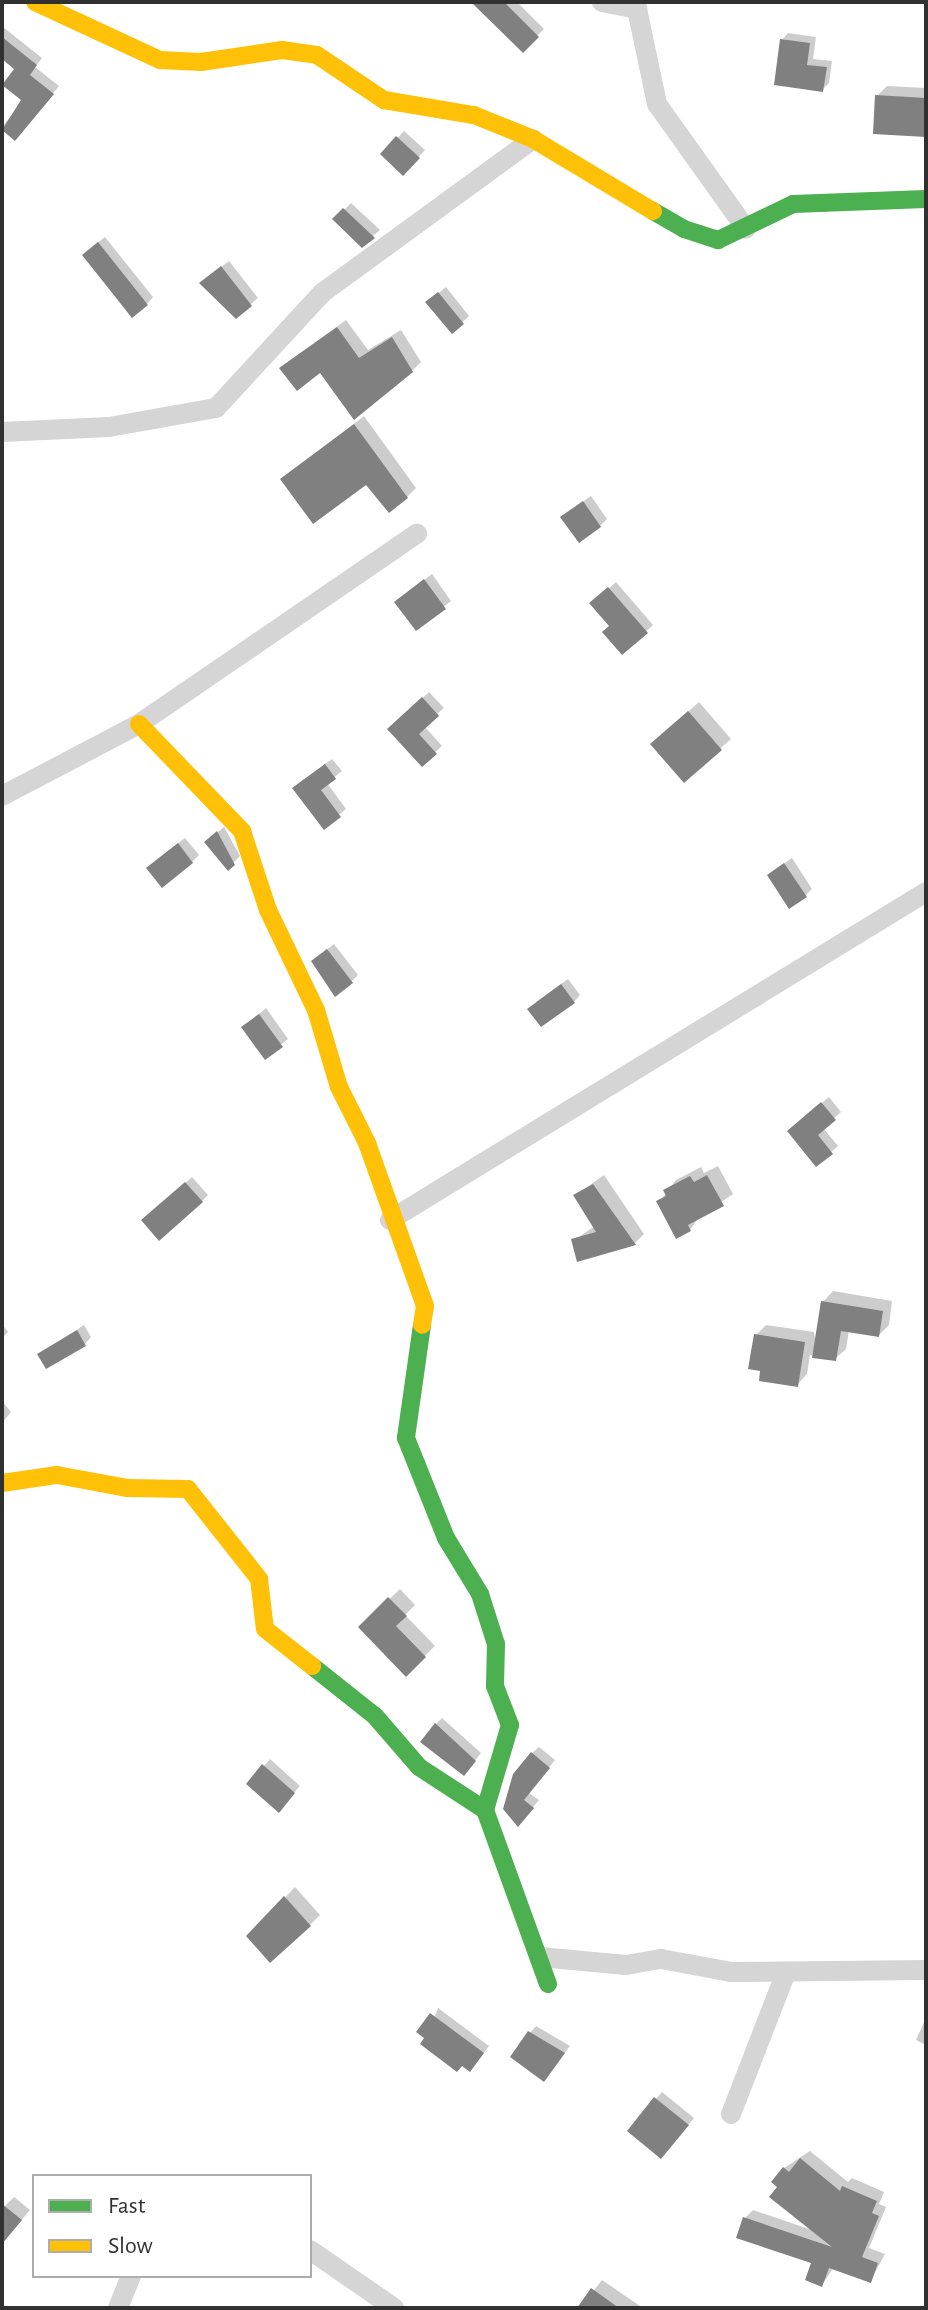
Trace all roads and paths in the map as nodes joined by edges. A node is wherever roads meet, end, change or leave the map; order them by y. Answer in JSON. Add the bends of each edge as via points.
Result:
{"nodes":[{"id":1,"x":35,"y":2,"type":"edge"},
{"id":2,"x":602,"y":2,"type":"edge"},
{"id":3,"x":533,"y":139,"type":"junction"},
{"id":4,"x":926,"y":199,"type":"edge"},
{"id":5,"x":746,"y":229,"type":"junction"},
{"id":6,"x":2,"y":432,"type":"edge"},
{"id":7,"x":417,"y":534,"type":"dead end"},
{"id":8,"x":139,"y":724,"type":"junction"},
{"id":9,"x":2,"y":796,"type":"edge"},
{"id":10,"x":926,"y":892,"type":"edge"},
{"id":11,"x":390,"y":1220,"type":"junction"},
{"id":12,"x":2,"y":1483,"type":"edge"},
{"id":13,"x":485,"y":1810,"type":"junction"},
{"id":14,"x":540,"y":1957,"type":"junction"},
{"id":15,"x":926,"y":1970,"type":"edge"},
{"id":16,"x":786,"y":1972,"type":"junction"},
{"id":17,"x":548,"y":1984,"type":"dead end"},
{"id":18,"x":731,"y":2114,"type":"dead end"},
{"id":19,"x":312,"y":2251,"type":"edge"},
{"id":20,"x":130,"y":2278,"type":"edge"},
{"id":21,"x":118,"y":2308,"type":"edge"},
{"id":22,"x":394,"y":2308,"type":"edge"}],
"edges":[{"from":1,"to":3,"type":"street","via":[[160,60],[201,62],[282,50],[317,55],[384,100],[474,115]]},
{"from":2,"to":5,"type":"street","via":[[637,9],[657,104]]},
{"from":3,"to":5,"type":"street","via":[[684,229],[718,240]]},
{"from":3,"to":6,"type":"street","via":[[322,293],[216,408],[109,427]]},
{"from":4,"to":5,"type":"street","via":[[793,204]]},
{"from":7,"to":8,"type":"street"},
{"from":8,"to":9,"type":"street"},
{"from":8,"to":11,"type":"street","via":[[242,831],[268,910],[316,1010],[339,1087],[367,1143]]},
{"from":10,"to":11,"type":"street"},
{"from":11,"to":13,"type":"street","via":[[425,1306],[406,1438],[446,1538],[480,1594],[496,1644],[495,1686],[510,1725]]},
{"from":12,"to":13,"type":"street","via":[[57,1475],[127,1488],[188,1489],[259,1579],[265,1629],[375,1716],[419,1767]]},
{"from":13,"to":14,"type":"street"},
{"from":14,"to":16,"type":"street","via":[[626,1965],[661,1959],[731,1972]]},
{"from":14,"to":17,"type":"street"},
{"from":15,"to":16,"type":"street"},
{"from":16,"to":18,"type":"street"},
{"from":19,"to":22,"type":"street"},
{"from":20,"to":21,"type":"street"}]}
